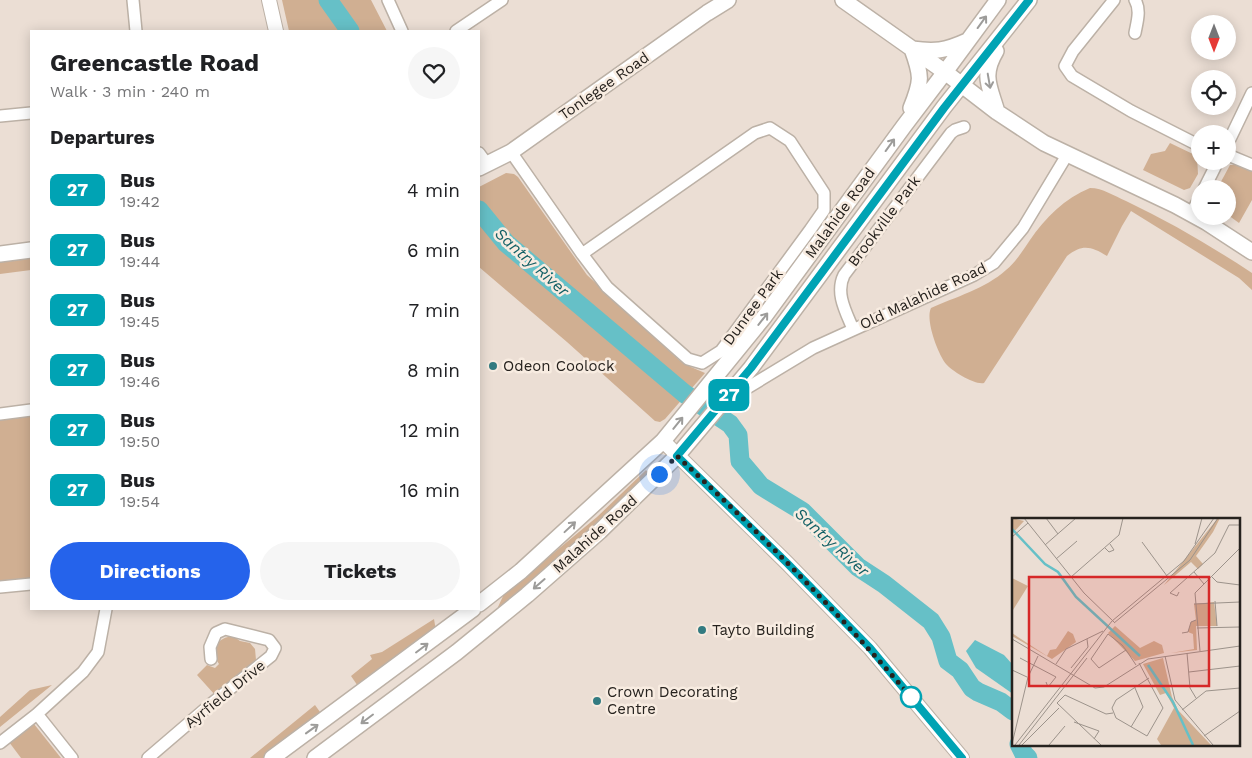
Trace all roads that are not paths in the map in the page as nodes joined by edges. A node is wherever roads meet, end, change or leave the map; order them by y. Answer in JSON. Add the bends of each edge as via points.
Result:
{"nodes":[{"id":1,"x":133,"y":0,"type":"edge"},
{"id":2,"x":269,"y":0,"type":"edge"},
{"id":3,"x":388,"y":0,"type":"edge"},
{"id":4,"x":502,"y":0,"type":"edge"},
{"id":5,"x":728,"y":0,"type":"edge"},
{"id":6,"x":843,"y":0,"type":"edge"},
{"id":7,"x":998,"y":0,"type":"edge"},
{"id":8,"x":1114,"y":0,"type":"edge"},
{"id":9,"x":1135,"y":0,"type":"edge"},
{"id":10,"x":1026,"y":4,"type":"edge"},
{"id":11,"x":136,"y":30,"type":"edge"},
{"id":12,"x":276,"y":30,"type":"edge"},
{"id":13,"x":402,"y":30,"type":"edge"},
{"id":14,"x":457,"y":30,"type":"edge"},
{"id":15,"x":1135,"y":33,"type":"dead end"},
{"id":16,"x":968,"y":41,"type":"junction"},
{"id":17,"x":912,"y":49,"type":"junction"},
{"id":18,"x":945,"y":72,"type":"junction"},
{"id":19,"x":962,"y":84,"type":"junction"},
{"id":20,"x":1252,"y":93,"type":"edge"},
{"id":21,"x":997,"y":112,"type":"junction"},
{"id":22,"x":30,"y":113,"type":"edge"},
{"id":23,"x":0,"y":116,"type":"edge"},
{"id":24,"x":904,"y":126,"type":"junction"},
{"id":25,"x":1236,"y":126,"type":"edge"},
{"id":26,"x":964,"y":127,"type":"dead end"},
{"id":27,"x":1191,"y":141,"type":"edge"},
{"id":28,"x":511,"y":152,"type":"junction"},
{"id":29,"x":1067,"y":155,"type":"junction"},
{"id":30,"x":1236,"y":158,"type":"edge"},
{"id":31,"x":481,"y":162,"type":"edge"},
{"id":32,"x":1252,"y":165,"type":"edge"},
{"id":33,"x":1191,"y":214,"type":"edge"},
{"id":34,"x":1209,"y":225,"type":"edge"},
{"id":35,"x":30,"y":250,"type":"edge"},
{"id":36,"x":1252,"y":252,"type":"edge"},
{"id":37,"x":0,"y":254,"type":"edge"},
{"id":38,"x":582,"y":254,"type":"junction"},
{"id":39,"x":853,"y":329,"type":"junction"},
{"id":40,"x":738,"y":384,"type":"junction"},
{"id":41,"x":30,"y":410,"type":"edge"},
{"id":42,"x":0,"y":414,"type":"edge"},
{"id":43,"x":663,"y":441,"type":"junction"},
{"id":44,"x":677,"y":456,"type":"junction"},
{"id":45,"x":30,"y":584,"type":"edge"},
{"id":46,"x":0,"y":587,"type":"edge"},
{"id":47,"x":480,"y":605,"type":"edge"},
{"id":48,"x":480,"y":608,"type":"edge"},
{"id":49,"x":106,"y":610,"type":"edge"},
{"id":50,"x":472,"y":610,"type":"edge"},
{"id":51,"x":491,"y":624,"type":"junction"},
{"id":52,"x":211,"y":659,"type":"dead end"},
{"id":53,"x":37,"y":714,"type":"junction"},
{"id":54,"x":0,"y":743,"type":"edge"},
{"id":55,"x":279,"y":756,"type":"edge"},
{"id":56,"x":72,"y":758,"type":"edge"},
{"id":57,"x":148,"y":758,"type":"edge"},
{"id":58,"x":315,"y":758,"type":"edge"},
{"id":59,"x":962,"y":758,"type":"edge"}],
"edges":[{"from":1,"to":11,"type":"street"},
{"from":2,"to":12,"type":"street"},
{"from":3,"to":13,"type":"street"},
{"from":4,"to":14,"type":"street"},
{"from":5,"to":28,"type":"main road","name":"Tonlegee Road"},
{"from":6,"to":17,"type":"main road"},
{"from":16,"to":7,"type":"main road","name":"Malahide Road","one_way":true},
{"from":8,"to":27,"type":"street","via":[[1073,51],[1065,66],[1072,76]]},
{"from":9,"to":15,"type":"street","via":[[1138,16]]},
{"from":10,"to":19,"type":"main road","name":"Malahide Road"},
{"from":10,"to":21,"type":"main road","one_way":true,"via":[[991,60],[987,74]]},
{"from":16,"to":17,"type":"main road","via":[[937,51]]},
{"from":16,"to":18,"type":"main road","name":"Malahide Road"},
{"from":17,"to":18,"type":"main road"},
{"from":17,"to":24,"type":"main road","via":[[920,80]]},
{"from":18,"to":19,"type":"main road"},
{"from":18,"to":24,"type":"main road","name":"Malahide Road"},
{"from":19,"to":21,"type":"main road"},
{"from":19,"to":40,"type":"main road","name":"Malahide Road"},
{"from":20,"to":25,"type":"street"},
{"from":21,"to":29,"type":"main road"},
{"from":22,"to":23,"type":"street"},
{"from":43,"to":24,"type":"main road","name":"Malahide Road","one_way":true,"via":[[764,318]]},
{"from":26,"to":39,"type":"street","name":"Brookville Park","via":[[951,133],[840,282],[842,305]]},
{"from":28,"to":31,"type":"main road","name":"Tonlegee Road"},
{"from":28,"to":38,"type":"street","name":"Dunree Park"},
{"from":29,"to":33,"type":"main road","via":[[1134,184]]},
{"from":29,"to":39,"type":"street","name":"Old Malahide Road","via":[[1023,228],[994,263]]},
{"from":30,"to":32,"type":"street"},
{"from":34,"to":36,"type":"main road"},
{"from":35,"to":37,"type":"main road"},
{"from":38,"to":38,"type":"street","name":"Dunree Park","via":[[608,287],[652,327],[688,359],[702,363],[721,351],[810,230],[824,210],[824,193],[790,141],[770,128],[755,133]]},
{"from":39,"to":40,"type":"street","name":"Old Malahide Road","via":[[813,348],[747,388]]},
{"from":40,"to":44,"type":"main road","name":"Malahide Road"},
{"from":41,"to":42,"type":"street"},
{"from":43,"to":44,"type":"street"},
{"from":47,"to":43,"type":"main road","name":"Malahide Road","one_way":true,"via":[[521,572]]},
{"from":44,"to":51,"type":"main road","name":"Malahide Road","one_way":true,"via":[[600,531]]},
{"from":44,"to":59,"type":"street","via":[[870,648]]},
{"from":45,"to":46,"type":"street"},
{"from":48,"to":51,"type":"main road"},
{"from":49,"to":53,"type":"street","via":[[98,652],[83,672]]},
{"from":55,"to":50,"type":"main road","one_way":true},
{"from":51,"to":58,"type":"main road","name":"Malahide Road","one_way":true},
{"from":52,"to":57,"type":"street","name":"Ayrfield Drive","via":[[210,648],[216,633],[225,630],[269,640],[275,648],[271,656]]},
{"from":53,"to":54,"type":"street"},
{"from":53,"to":56,"type":"street"}]}
